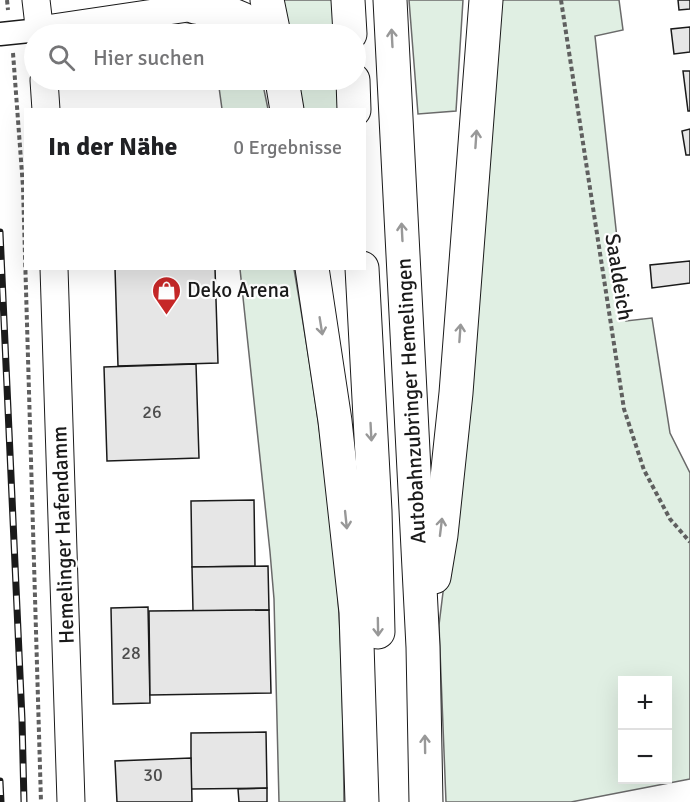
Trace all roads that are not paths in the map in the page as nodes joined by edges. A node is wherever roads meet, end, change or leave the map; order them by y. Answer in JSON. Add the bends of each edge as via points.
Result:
{"nodes":[{"id":1,"x":36,"y":0,"type":"edge"},
{"id":2,"x":267,"y":0,"type":"edge"},
{"id":3,"x":348,"y":0,"type":"edge"},
{"id":4,"x":390,"y":0,"type":"edge"},
{"id":5,"x":486,"y":0,"type":"edge"},
{"id":6,"x":200,"y":3,"type":"edge"},
{"id":7,"x":39,"y":24,"type":"edge"},
{"id":8,"x":84,"y":24,"type":"edge"},
{"id":9,"x":248,"y":24,"type":"edge"},
{"id":10,"x":272,"y":24,"type":"edge"},
{"id":11,"x":349,"y":24,"type":"edge"},
{"id":12,"x":24,"y":32,"type":"edge"},
{"id":13,"x":6,"y":33,"type":"edge"},
{"id":14,"x":45,"y":90,"type":"edge"},
{"id":15,"x":284,"y":90,"type":"edge"},
{"id":16,"x":353,"y":90,"type":"edge"},
{"id":17,"x":46,"y":108,"type":"edge"},
{"id":18,"x":287,"y":108,"type":"edge"},
{"id":19,"x":354,"y":108,"type":"edge"},
{"id":20,"x":54,"y":270,"type":"edge"},
{"id":21,"x":312,"y":270,"type":"edge"},
{"id":22,"x":362,"y":270,"type":"edge"},
{"id":23,"x":423,"y":647,"type":"junction"},
{"id":24,"x":70,"y":802,"type":"edge"},
{"id":25,"x":362,"y":802,"type":"edge"},
{"id":26,"x":382,"y":802,"type":"edge"},
{"id":27,"x":426,"y":802,"type":"edge"}],
"edges":[{"from":1,"to":7,"type":"street"},
{"from":2,"to":10,"type":"highway"},
{"from":3,"to":11,"type":"highway"},
{"from":23,"to":4,"type":"highway","name":"Autobahnzubringer Hemelingen","one_way":true},
{"from":23,"to":5,"type":"highway","one_way":true,"via":[[441,535],[456,393]]},
{"from":6,"to":8,"type":"street"},
{"from":6,"to":9,"type":"highway"},
{"from":12,"to":13,"type":"street"},
{"from":14,"to":17,"type":"street"},
{"from":15,"to":18,"type":"highway"},
{"from":16,"to":19,"type":"highway"},
{"from":20,"to":24,"type":"street","name":"Hemelinger Hafendamm"},
{"from":21,"to":25,"type":"highway","one_way":true,"via":[[335,421],[356,612]]},
{"from":22,"to":26,"type":"highway","name":"Autobahnzubringer Hemelingen","one_way":true,"via":[[375,511]]},
{"from":27,"to":23,"type":"highway","name":"Autobahnzubringer Hemelingen","one_way":true}]}
